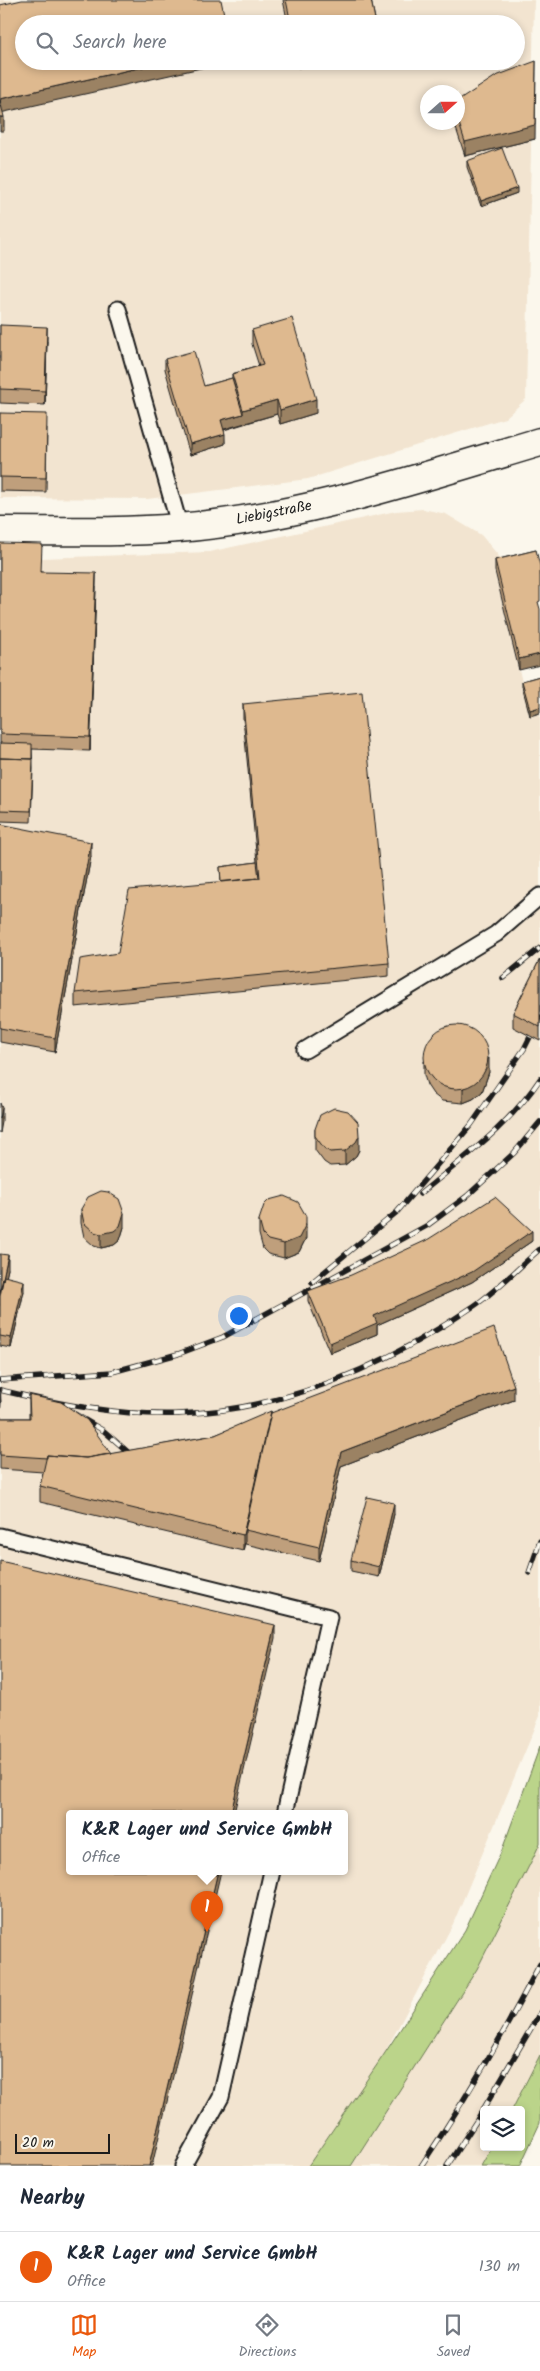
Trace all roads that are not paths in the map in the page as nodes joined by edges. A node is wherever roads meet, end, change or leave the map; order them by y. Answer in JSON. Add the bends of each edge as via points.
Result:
{"nodes":[{"id":1,"x":118,"y":309,"type":"dead end"},
{"id":2,"x":540,"y":442,"type":"edge"},
{"id":3,"x":180,"y":528,"type":"junction"},
{"id":4,"x":0,"y":530,"type":"edge"},
{"id":5,"x":540,"y":896,"type":"edge"},
{"id":6,"x":305,"y":1050,"type":"dead end"},
{"id":7,"x":0,"y":1536,"type":"edge"},
{"id":8,"x":285,"y":1810,"type":"edge"},
{"id":9,"x":271,"y":1875,"type":"edge"},
{"id":10,"x":183,"y":2166,"type":"edge"}],
"edges":[{"from":1,"to":3,"type":"lane"},
{"from":2,"to":3,"type":"street","name":"Liebigstraße","via":[[298,510]]},
{"from":3,"to":4,"type":"street","name":"Liebigstraße"},
{"from":5,"to":6,"type":"lane","via":[[496,934]]},
{"from":7,"to":8,"type":"lane","via":[[329,1617]]},
{"from":9,"to":10,"type":"lane","via":[[221,2097]]}]}
